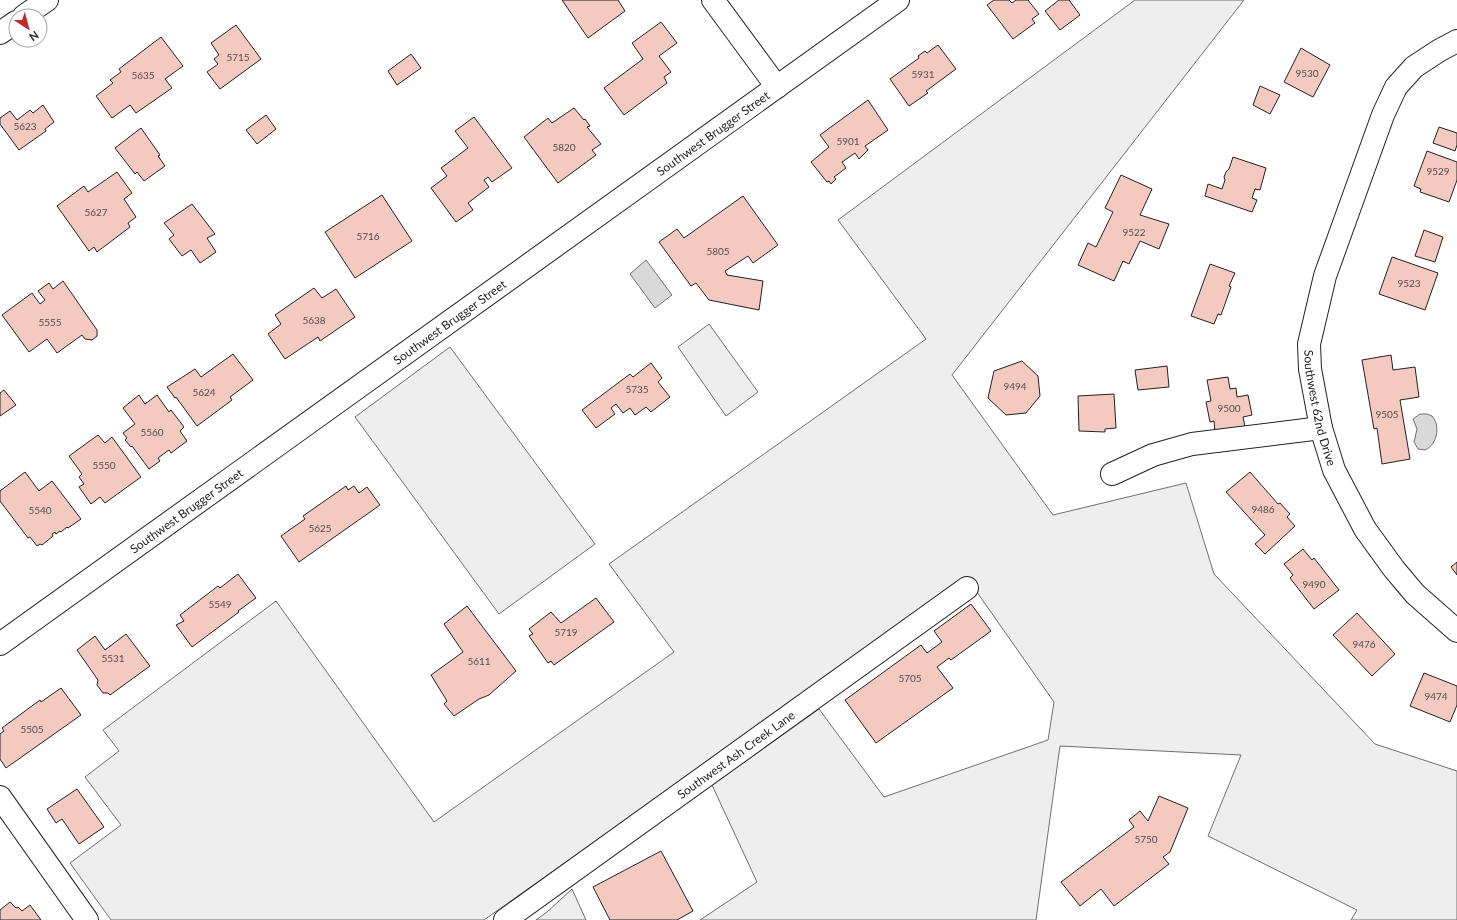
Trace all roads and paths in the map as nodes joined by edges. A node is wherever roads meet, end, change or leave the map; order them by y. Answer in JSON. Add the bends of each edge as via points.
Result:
{"nodes":[{"id":1,"x":47,"y":0,"type":"edge"},
{"id":2,"x":713,"y":0,"type":"edge"},
{"id":3,"x":898,"y":0,"type":"edge"},
{"id":4,"x":36,"y":8,"type":"edge"},
{"id":5,"x":1457,"y":41,"type":"edge"},
{"id":6,"x":777,"y":87,"type":"junction"},
{"id":7,"x":1321,"y":428,"type":"junction"},
{"id":8,"x":1112,"y":474,"type":"dead end"},
{"id":9,"x":967,"y":588,"type":"dead end"},
{"id":10,"x":1457,"y":631,"type":"edge"},
{"id":11,"x":0,"y":644,"type":"edge"},
{"id":12,"x":0,"y":797,"type":"edge"},
{"id":13,"x":87,"y":920,"type":"edge"},
{"id":14,"x":504,"y":920,"type":"edge"}],
"edges":[{"from":1,"to":4,"type":"street"},
{"from":2,"to":6,"type":"street"},
{"from":3,"to":6,"type":"street","name":"Southwest Brugger Street"},
{"from":5,"to":7,"type":"street","name":"Southwest 62nd Drive","via":[[1414,67],[1396,87],[1383,115],[1325,276],[1309,344],[1310,369]]},
{"from":6,"to":11,"type":"street","name":"Southwest Brugger Street"},
{"from":7,"to":8,"type":"street","via":[[1192,444],[1153,455]]},
{"from":7,"to":10,"type":"street","name":"Southwest 62nd Drive","via":[[1334,470],[1366,530],[1394,570],[1415,594]]},
{"from":9,"to":14,"type":"street","name":"Southwest Ash Creek Lane"},
{"from":12,"to":13,"type":"street"}]}
